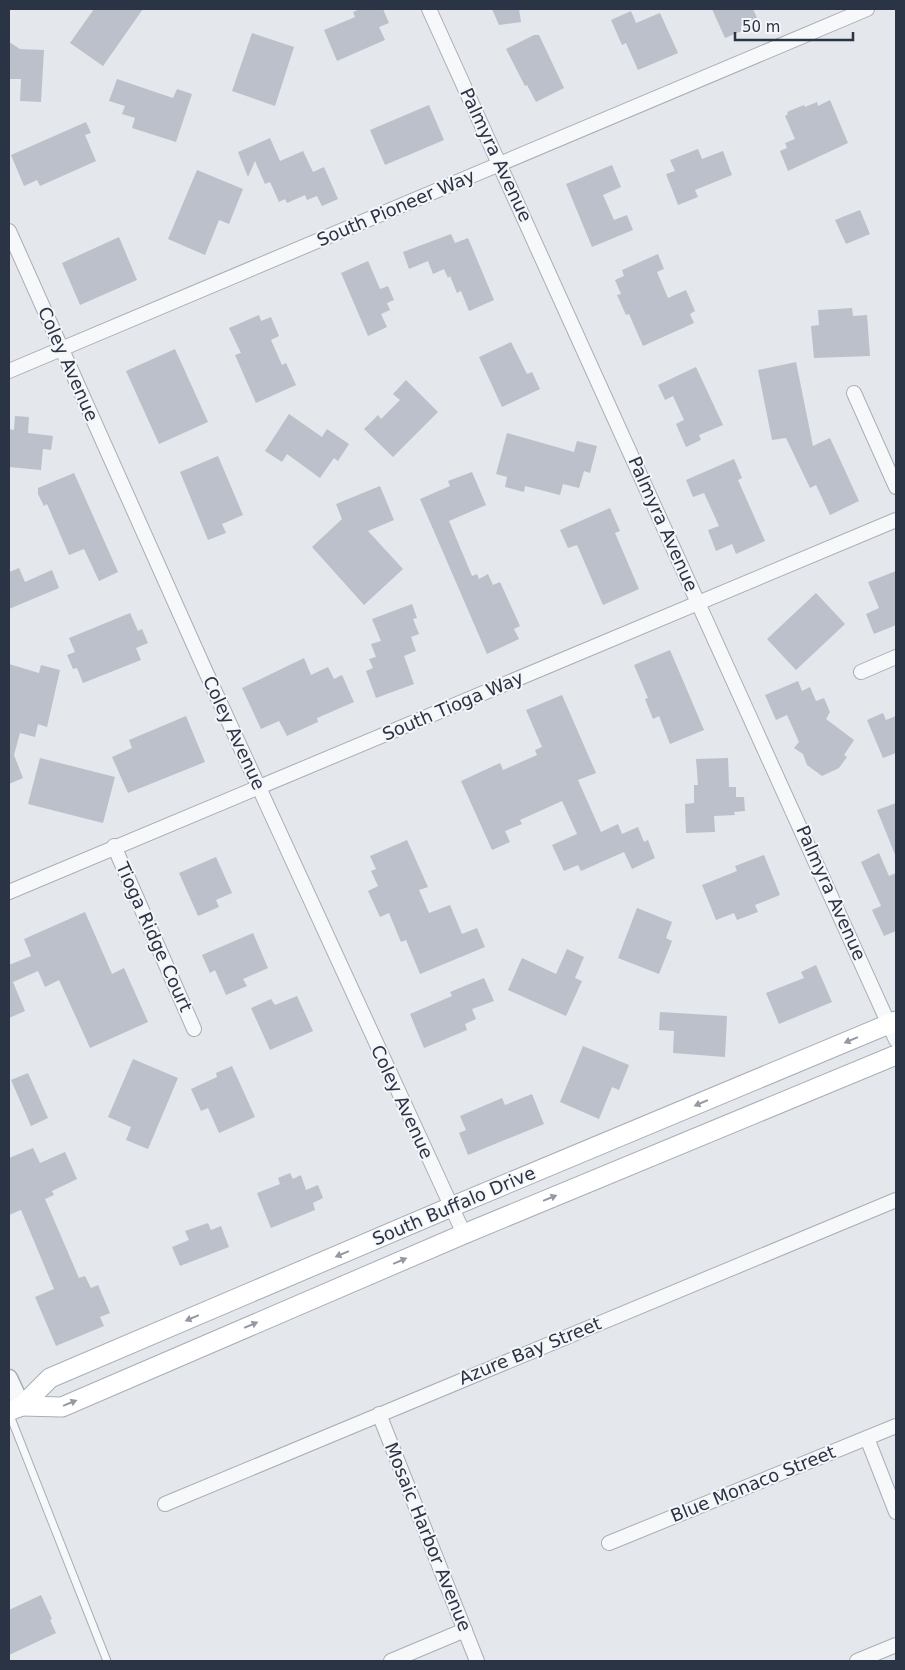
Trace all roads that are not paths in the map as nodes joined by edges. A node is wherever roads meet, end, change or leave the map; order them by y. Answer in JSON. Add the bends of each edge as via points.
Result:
{"nodes":[{"id":1,"x":429,"y":9,"type":"edge"},
{"id":2,"x":866,"y":9,"type":"edge"},
{"id":3,"x":500,"y":164,"type":"junction"},
{"id":4,"x":9,"y":231,"type":"edge"},
{"id":5,"x":61,"y":349,"type":"junction"},
{"id":6,"x":9,"y":371,"type":"edge"},
{"id":7,"x":854,"y":393,"type":"dead end"},
{"id":8,"x":896,"y":487,"type":"edge"},
{"id":9,"x":896,"y":520,"type":"edge"},
{"id":10,"x":699,"y":603,"type":"junction"},
{"id":11,"x":896,"y":657,"type":"edge"},
{"id":12,"x":861,"y":672,"type":"dead end"},
{"id":13,"x":258,"y":787,"type":"junction"},
{"id":14,"x":114,"y":846,"type":"junction"},
{"id":15,"x":9,"y":892,"type":"edge"},
{"id":16,"x":194,"y":1029,"type":"dead end"},
{"id":17,"x":894,"y":1029,"type":"edge"},
{"id":18,"x":896,"y":1056,"type":"edge"},
{"id":19,"x":896,"y":1200,"type":"edge"},
{"id":20,"x":451,"y":1207,"type":"junction"},
{"id":21,"x":464,"y":1234,"type":"junction"},
{"id":22,"x":9,"y":1378,"type":"edge"},
{"id":23,"x":13,"y":1410,"type":"edge"},
{"id":24,"x":379,"y":1414,"type":"junction"},
{"id":25,"x":896,"y":1426,"type":"edge"},
{"id":26,"x":867,"y":1438,"type":"junction"},
{"id":27,"x":165,"y":1504,"type":"dead end"},
{"id":28,"x":896,"y":1512,"type":"edge"},
{"id":29,"x":610,"y":1543,"type":"dead end"},
{"id":30,"x":465,"y":1630,"type":"junction"},
{"id":31,"x":896,"y":1645,"type":"edge"},
{"id":32,"x":107,"y":1661,"type":"edge"},
{"id":33,"x":391,"y":1661,"type":"edge"},
{"id":34,"x":477,"y":1661,"type":"edge"},
{"id":35,"x":857,"y":1661,"type":"edge"}],
"edges":[{"from":1,"to":3,"type":"street","name":"Palmyra Avenue"},
{"from":2,"to":3,"type":"street","name":"South Pioneer Way"},
{"from":3,"to":5,"type":"street","name":"South Pioneer Way"},
{"from":3,"to":10,"type":"street","name":"Palmyra Avenue"},
{"from":4,"to":5,"type":"street","name":"Coley Avenue"},
{"from":5,"to":6,"type":"street","name":"South Pioneer Way"},
{"from":5,"to":13,"type":"street","name":"Coley Avenue"},
{"from":7,"to":8,"type":"street"},
{"from":9,"to":10,"type":"street","name":"South Tioga Way"},
{"from":10,"to":13,"type":"street","name":"South Tioga Way"},
{"from":10,"to":17,"type":"street","name":"Palmyra Avenue"},
{"from":11,"to":12,"type":"street"},
{"from":13,"to":14,"type":"street","name":"South Tioga Way"},
{"from":13,"to":20,"type":"street","name":"Coley Avenue"},
{"from":14,"to":15,"type":"street","name":"South Tioga Way"},
{"from":14,"to":16,"type":"street","name":"Tioga Ridge Court"},
{"from":17,"to":20,"type":"main road","name":"South Buffalo Drive","one_way":true},
{"from":21,"to":18,"type":"main road","name":"South Buffalo Drive","one_way":true},
{"from":19,"to":24,"type":"street","name":"Azure Bay Street"},
{"from":20,"to":21,"type":"street","name":"Coley Avenue"},
{"from":20,"to":23,"type":"main road","name":"South Buffalo Drive","one_way":true,"via":[[50,1378]]},
{"from":23,"to":21,"type":"main road","name":"South Buffalo Drive","one_way":true,"via":[[62,1407]]},
{"from":22,"to":23,"type":"street"},
{"from":23,"to":32,"type":"lane"},
{"from":24,"to":27,"type":"street","name":"Azure Bay Street"},
{"from":24,"to":30,"type":"street","name":"Mosaic Harbor Avenue"},
{"from":25,"to":26,"type":"street","name":"Blue Monaco Street"},
{"from":26,"to":28,"type":"street"},
{"from":26,"to":29,"type":"street","name":"Blue Monaco Street"},
{"from":30,"to":33,"type":"street"},
{"from":30,"to":34,"type":"street","name":"Mosaic Harbor Avenue"},
{"from":31,"to":35,"type":"street"}]}
